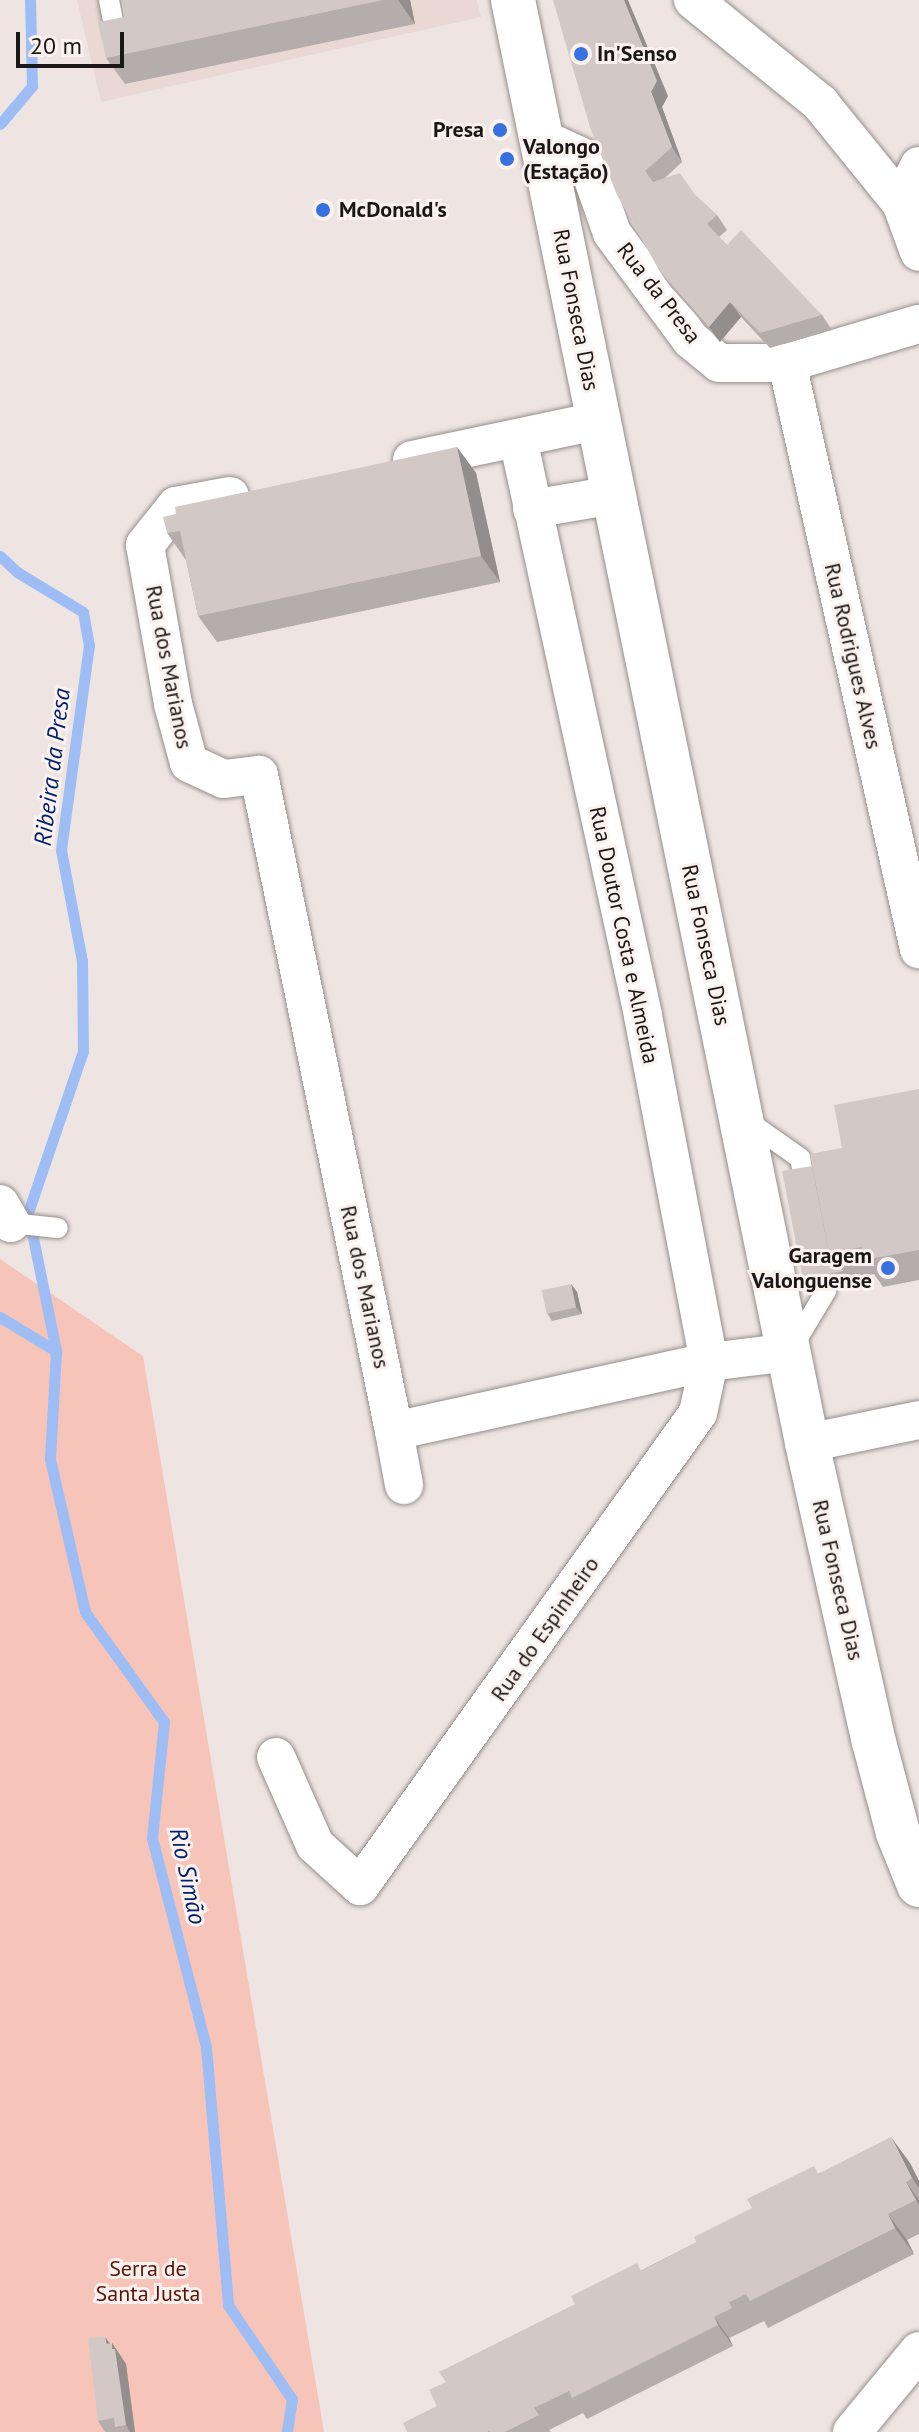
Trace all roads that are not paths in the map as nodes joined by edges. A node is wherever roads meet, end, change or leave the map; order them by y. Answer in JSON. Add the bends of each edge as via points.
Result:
{"nodes":[{"id":1,"x":109,"y":0,"type":"edge"},
{"id":2,"x":513,"y":0,"type":"edge"},
{"id":3,"x":693,"y":0,"type":"edge"},
{"id":4,"x":115,"y":31,"type":"edge"},
{"id":5,"x":543,"y":139,"type":"junction"},
{"id":6,"x":919,"y":166,"type":"edge"},
{"id":7,"x":901,"y":203,"type":"junction"},
{"id":8,"x":919,"y":252,"type":"edge"},
{"id":9,"x":919,"y":324,"type":"edge"},
{"id":10,"x":787,"y":363,"type":"junction"},
{"id":11,"x":597,"y":421,"type":"junction"},
{"id":12,"x":518,"y":439,"type":"junction"},
{"id":13,"x":378,"y":467,"type":"edge"},
{"id":14,"x":270,"y":488,"type":"edge"},
{"id":15,"x":614,"y":495,"type":"junction"},
{"id":16,"x":532,"y":509,"type":"junction"},
{"id":17,"x":919,"y":949,"type":"edge"},
{"id":18,"x":742,"y":1117,"type":"junction"},
{"id":19,"x":811,"y":1214,"type":"edge"},
{"id":20,"x":816,"y":1240,"type":"edge"},
{"id":21,"x":790,"y":1352,"type":"junction"},
{"id":22,"x":709,"y":1362,"type":"junction"},
{"id":23,"x":919,"y":1420,"type":"edge"},
{"id":24,"x":394,"y":1431,"type":"junction"},
{"id":25,"x":807,"y":1443,"type":"junction"},
{"id":26,"x":404,"y":1485,"type":"dead end"},
{"id":27,"x":276,"y":1757,"type":"dead end"},
{"id":28,"x":919,"y":1885,"type":"edge"},
{"id":29,"x":919,"y":2351,"type":"edge"},
{"id":30,"x":852,"y":2432,"type":"edge"}],
"edges":[{"from":1,"to":4,"type":"lane"},
{"from":2,"to":5,"type":"main road","name":"Rua Fonseca Dias"},
{"from":3,"to":7,"type":"street","via":[[820,103]]},
{"from":5,"to":10,"type":"street","name":"Rua da Presa","via":[[586,159],[612,233],[691,340],[719,363]]},
{"from":5,"to":11,"type":"main road","name":"Rua Fonseca Dias"},
{"from":6,"to":7,"type":"street"},
{"from":7,"to":8,"type":"street"},
{"from":9,"to":10,"type":"street","name":"Rua da Presa"},
{"from":10,"to":17,"type":"street","name":"Rua Rodrigues Alves"},
{"from":11,"to":12,"type":"street"},
{"from":11,"to":15,"type":"main road","name":"Rua Fonseca Dias"},
{"from":12,"to":13,"type":"street"},
{"from":12,"to":16,"type":"street","name":"Rua Doutor Costa e Almeida"},
{"from":14,"to":24,"type":"street","name":"Rua dos Marianos","via":[[176,506],[145,545],[173,704],[189,763],[224,779],[259,775]]},
{"from":15,"to":16,"type":"street"},
{"from":15,"to":18,"type":"main road","name":"Rua Fonseca Dias"},
{"from":16,"to":22,"type":"street","name":"Rua Doutor Costa e Almeida","via":[[643,1015]]},
{"from":18,"to":19,"type":"lane","via":[[800,1158]]},
{"from":18,"to":21,"type":"main road","name":"Rua Fonseca Dias"},
{"from":20,"to":21,"type":"lane","via":[[826,1291]]},
{"from":21,"to":22,"type":"street"},
{"from":21,"to":25,"type":"main road","name":"Rua Fonseca Dias"},
{"from":22,"to":24,"type":"street"},
{"from":22,"to":27,"type":"street","name":"Rua do Espinheiro","via":[[698,1413],[360,1886],[315,1845]]},
{"from":23,"to":25,"type":"street"},
{"from":24,"to":26,"type":"street","name":"Rua dos Marianos"},
{"from":25,"to":28,"type":"main road","name":"Rua Fonseca Dias","via":[[874,1742],[898,1833]]},
{"from":29,"to":30,"type":"street"}]}
